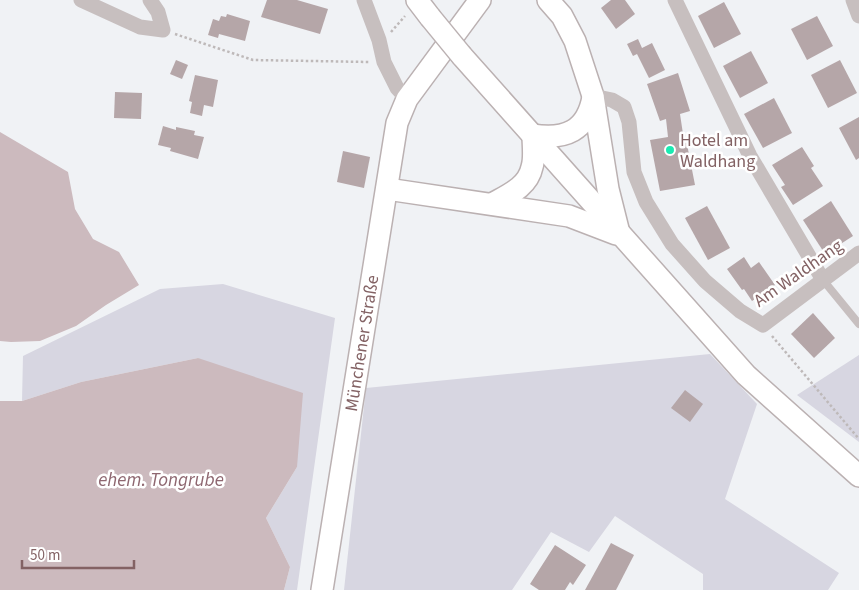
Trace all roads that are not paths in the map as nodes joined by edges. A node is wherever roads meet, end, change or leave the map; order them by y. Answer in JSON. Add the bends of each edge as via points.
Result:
{"nodes":[{"id":1,"x":81,"y":0,"type":"edge"},
{"id":2,"x":150,"y":0,"type":"edge"},
{"id":3,"x":364,"y":0,"type":"edge"},
{"id":4,"x":480,"y":0,"type":"edge"},
{"id":5,"x":548,"y":0,"type":"edge"},
{"id":6,"x":675,"y":0,"type":"edge"},
{"id":7,"x":852,"y":0,"type":"edge"},
{"id":8,"x":411,"y":8,"type":"edge"},
{"id":9,"x":859,"y":16,"type":"edge"},
{"id":10,"x":593,"y":96,"type":"junction"},
{"id":11,"x":407,"y":99,"type":"junction"},
{"id":12,"x":532,"y":135,"type":"junction"},
{"id":13,"x":387,"y":189,"type":"junction"},
{"id":14,"x":492,"y":204,"type":"junction"},
{"id":15,"x":619,"y":234,"type":"junction"},
{"id":16,"x":859,"y":253,"type":"edge"},
{"id":17,"x":823,"y":280,"type":"junction"},
{"id":18,"x":859,"y":324,"type":"edge"},
{"id":19,"x":859,"y":476,"type":"edge"},
{"id":20,"x":322,"y":590,"type":"edge"}],
"edges":[{"from":1,"to":2,"type":"street","via":[[140,27],[164,30]]},
{"from":3,"to":11,"type":"street","via":[[384,62],[397,88]]},
{"from":4,"to":11,"type":"main road","name":"Münchener Straße"},
{"from":5,"to":10,"type":"main road","via":[[562,16],[575,41]]},
{"from":6,"to":17,"type":"street","via":[[750,156]]},
{"from":7,"to":9,"type":"street"},
{"from":8,"to":12,"type":"main road","bridge":true,"via":[[430,17]]},
{"from":10,"to":12,"type":"main road","via":[[583,123],[570,133],[553,137]]},
{"from":10,"to":15,"type":"main road"},
{"from":10,"to":17,"type":"street","name":"Am Waldhang","via":[[612,100],[624,107],[629,122],[634,172],[646,202],[672,244],[705,281],[740,311],[763,325]]},
{"from":11,"to":13,"type":"main road","name":"Münchener Straße","via":[[397,123]]},
{"from":12,"to":14,"type":"main road","via":[[532,168],[527,178],[516,191]]},
{"from":12,"to":15,"type":"main road"},
{"from":13,"to":14,"type":"main road"},
{"from":13,"to":20,"type":"main road","name":"Münchener Straße"},
{"from":14,"to":15,"type":"main road","via":[[569,216]]},
{"from":15,"to":19,"type":"main road","via":[[746,375]]},
{"from":16,"to":17,"type":"street","name":"Am Waldhang"},
{"from":17,"to":18,"type":"lane"}]}
